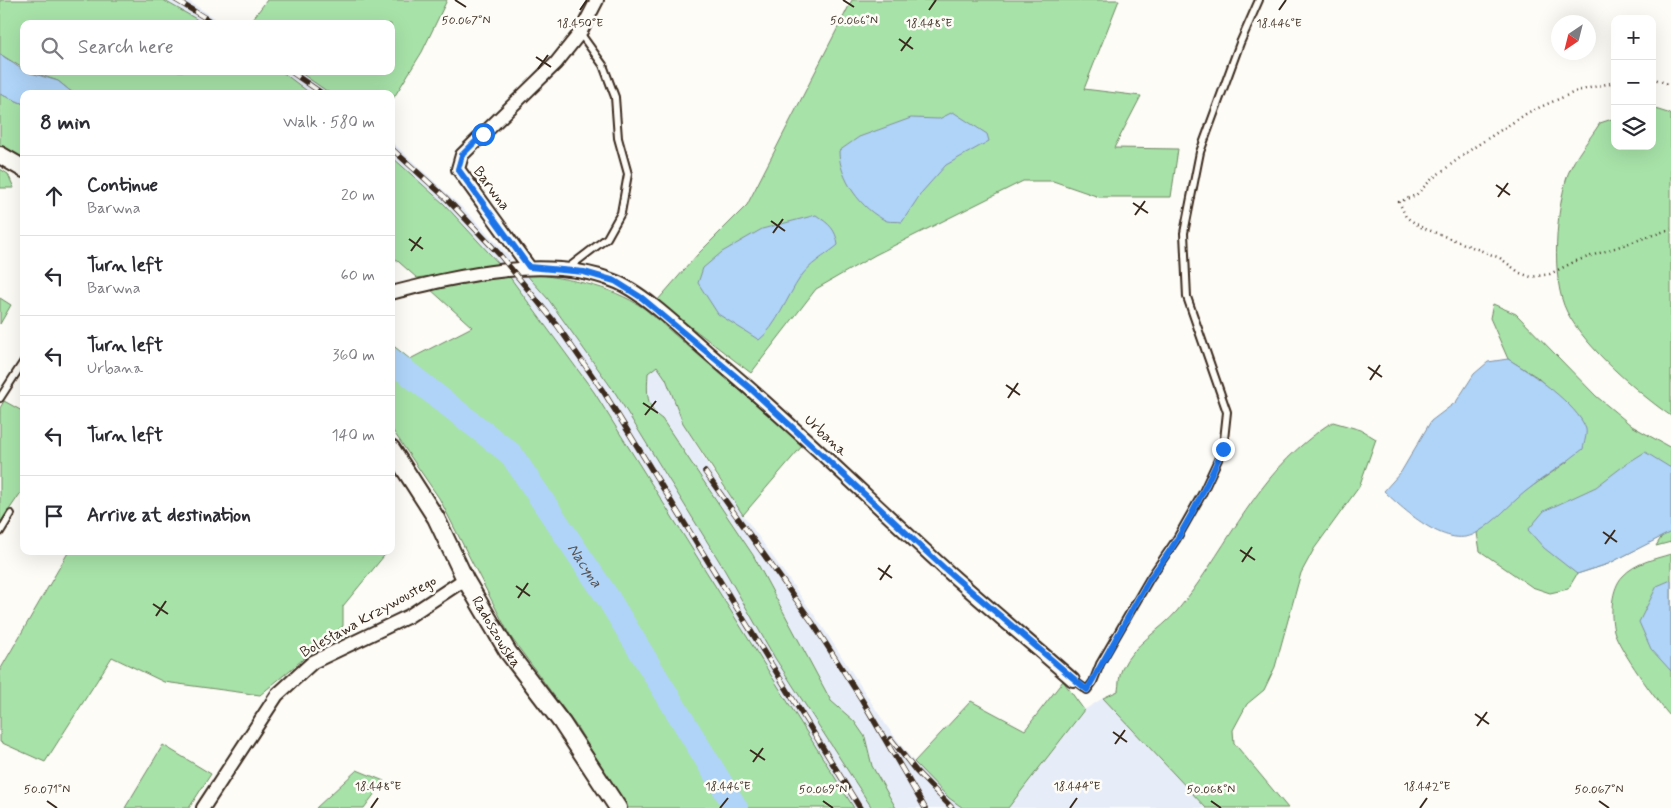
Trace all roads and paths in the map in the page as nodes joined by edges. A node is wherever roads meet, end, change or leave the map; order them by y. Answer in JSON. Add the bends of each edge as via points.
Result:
{"nodes":[{"id":1,"x":597,"y":0,"type":"edge"},
{"id":2,"x":1259,"y":0,"type":"edge"},
{"id":3,"x":580,"y":33,"type":"junction"},
{"id":4,"x":1656,"y":79,"type":"edge"},
{"id":5,"x":1611,"y":83,"type":"edge"},
{"id":6,"x":1671,"y":85,"type":"edge"},
{"id":7,"x":0,"y":155,"type":"edge"},
{"id":8,"x":20,"y":167,"type":"edge"},
{"id":9,"x":1671,"y":229,"type":"edge"},
{"id":10,"x":529,"y":267,"type":"junction"},
{"id":11,"x":565,"y":270,"type":"junction"},
{"id":12,"x":395,"y":292,"type":"edge"},
{"id":13,"x":20,"y":367,"type":"edge"},
{"id":14,"x":0,"y":398,"type":"edge"},
{"id":15,"x":395,"y":454,"type":"edge"},
{"id":16,"x":11,"y":514,"type":"dead end"},
{"id":17,"x":0,"y":532,"type":"edge"},
{"id":18,"x":465,"y":579,"type":"junction"},
{"id":19,"x":1073,"y":680,"type":"joint"},
{"id":20,"x":203,"y":808,"type":"edge"},
{"id":21,"x":618,"y":808,"type":"edge"}],
"edges":[{"from":1,"to":3,"type":"street","name":"Barwna"},
{"from":2,"to":19,"type":"lane","via":[[1200,152],[1184,233],[1187,297],[1228,412],[1223,449],[1202,494],[1100,664],[1093,682],[1087,690]]},
{"from":3,"to":10,"type":"street","name":"Barwna","via":[[556,63],[462,155],[458,169]]},
{"from":3,"to":11,"type":"lane","via":[[603,65],[615,97],[618,138],[628,174],[621,213],[607,238]]},
{"from":4,"to":6,"type":"path"},
{"from":5,"to":9,"type":"path","via":[[1577,91],[1529,112],[1473,148],[1416,195],[1399,202],[1406,217],[1421,227],[1500,258],[1531,277],[1550,274],[1576,261]]},
{"from":7,"to":8,"type":"street"},
{"from":10,"to":11,"type":"street","name":"Urbana"},
{"from":10,"to":12,"type":"street","via":[[440,281]]},
{"from":11,"to":19,"type":"street","name":"Urbana","via":[[615,281],[642,298],[751,389],[944,568]]},
{"from":13,"to":14,"type":"lane"},
{"from":15,"to":18,"type":"street","name":"Radoszowska","via":[[436,518]]},
{"from":16,"to":17,"type":"lane"},
{"from":18,"to":20,"type":"street","name":"Bolesława Krzywoustego","via":[[409,616],[313,662],[277,695]]},
{"from":18,"to":21,"type":"street","name":"Radoszowska","via":[[508,652],[562,723]]}]}
